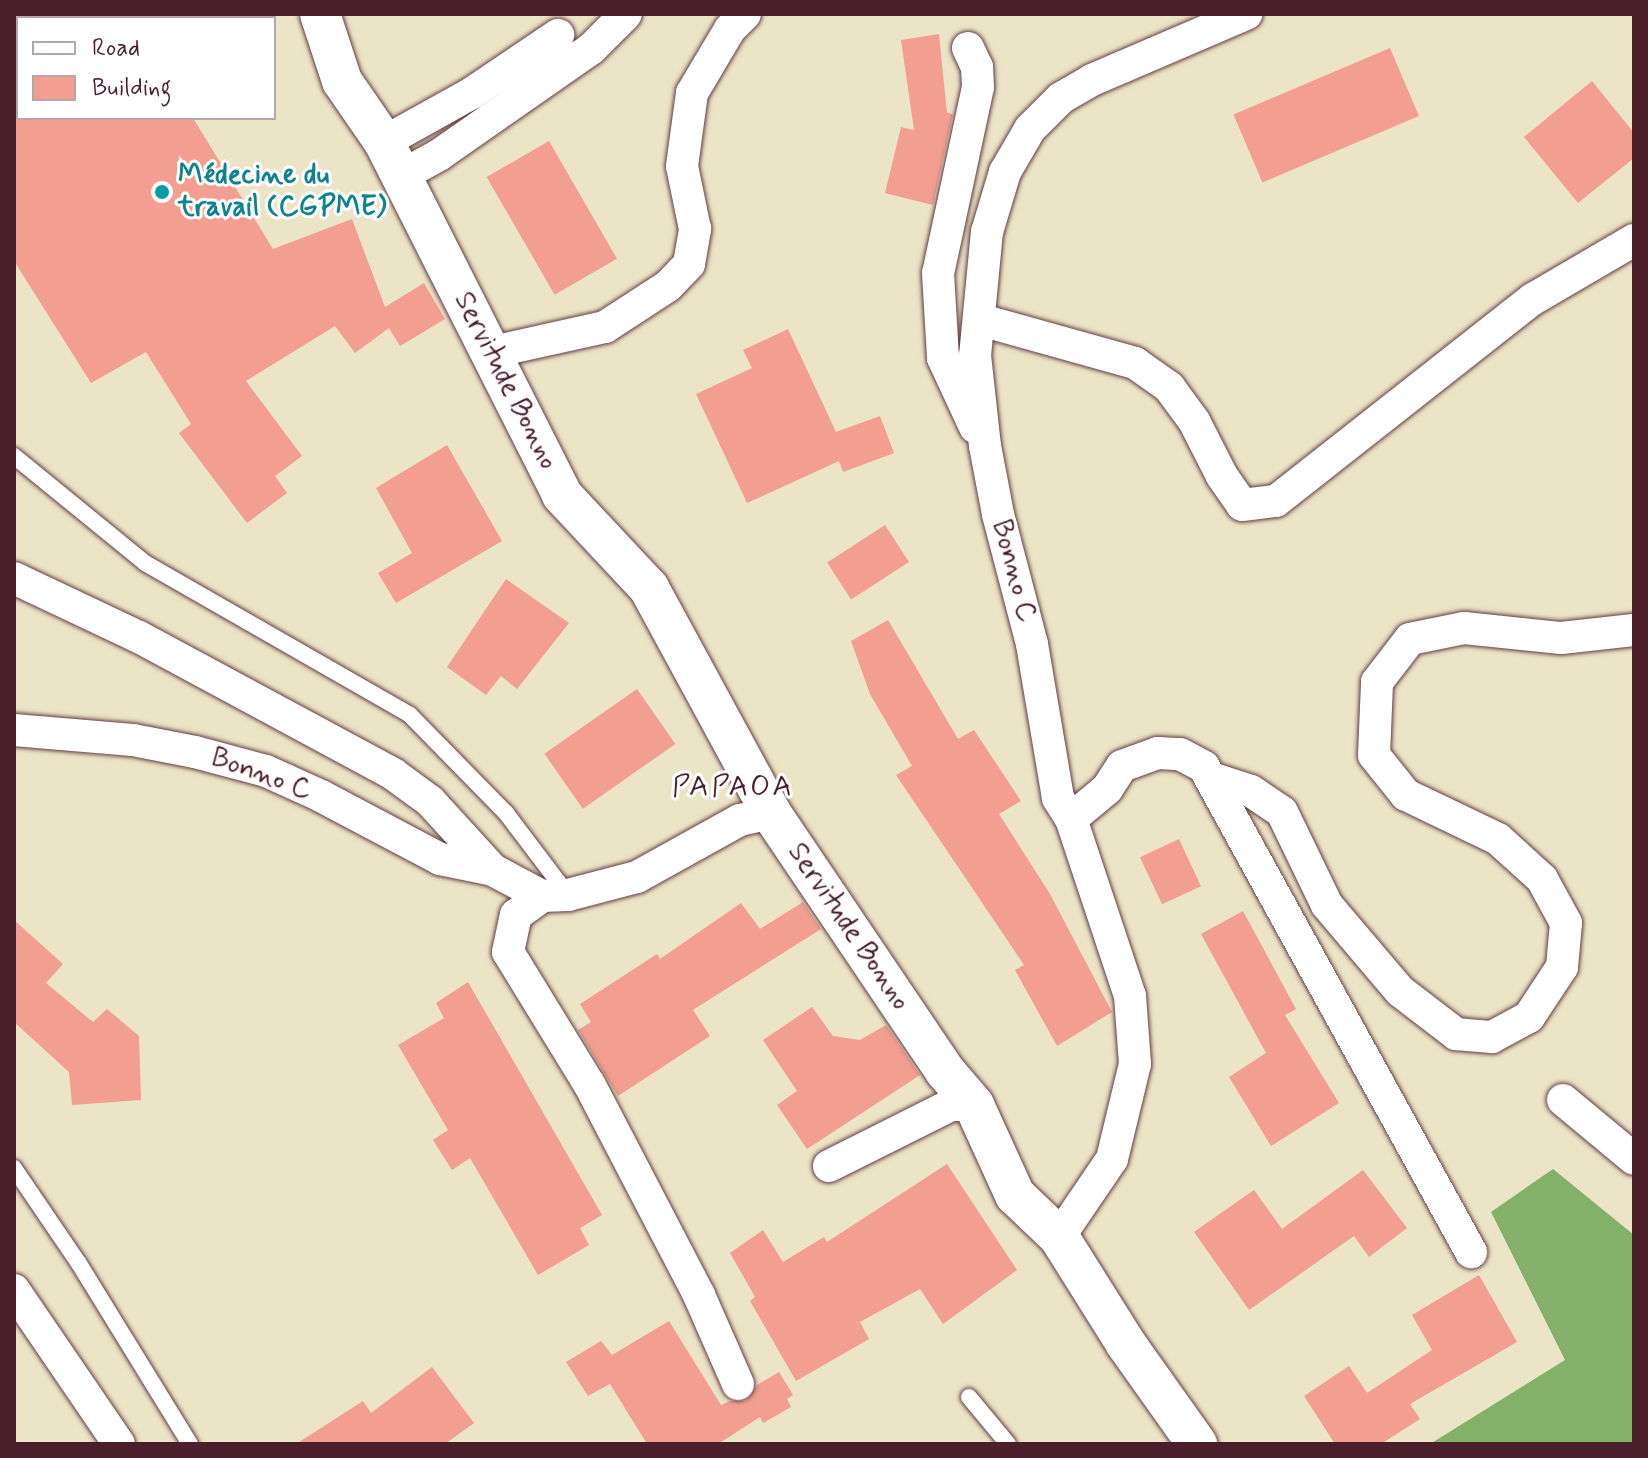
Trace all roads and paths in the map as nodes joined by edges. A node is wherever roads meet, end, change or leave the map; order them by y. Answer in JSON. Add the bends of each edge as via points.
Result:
{"nodes":[{"id":1,"x":320,"y":14,"type":"edge"},
{"id":2,"x":626,"y":14,"type":"edge"},
{"id":3,"x":745,"y":14,"type":"edge"},
{"id":4,"x":1246,"y":14,"type":"edge"},
{"id":5,"x":558,"y":35,"type":"dead end"},
{"id":6,"x":968,"y":48,"type":"dead end"},
{"id":7,"x":393,"y":159,"type":"junction"},
{"id":8,"x":1634,"y":240,"type":"edge"},
{"id":9,"x":981,"y":320,"type":"junction"},
{"id":10,"x":492,"y":352,"type":"junction"},
{"id":11,"x":985,"y":446,"type":"junction"},
{"id":12,"x":14,"y":456,"type":"edge"},
{"id":13,"x":14,"y":578,"type":"edge"},
{"id":14,"x":1634,"y":630,"type":"edge"},
{"id":15,"x":14,"y":730,"type":"edge"},
{"id":16,"x":1211,"y":778,"type":"junction"},
{"id":17,"x":771,"y":813,"type":"junction"},
{"id":18,"x":1071,"y":819,"type":"junction"},
{"id":19,"x":493,"y":870,"type":"junction"},
{"id":20,"x":555,"y":895,"type":"junction"},
{"id":21,"x":1563,"y":1100,"type":"dead end"},
{"id":22,"x":974,"y":1105,"type":"junction"},
{"id":23,"x":1634,"y":1159,"type":"edge"},
{"id":24,"x":829,"y":1166,"type":"dead end"},
{"id":25,"x":14,"y":1168,"type":"edge"},
{"id":26,"x":1059,"y":1237,"type":"junction"},
{"id":27,"x":1471,"y":1252,"type":"dead end"},
{"id":28,"x":14,"y":1290,"type":"edge"},
{"id":29,"x":738,"y":1384,"type":"dead end"},
{"id":30,"x":969,"y":1397,"type":"dead end"},
{"id":31,"x":1189,"y":1441,"type":"edge"},
{"id":32,"x":119,"y":1444,"type":"edge"},
{"id":33,"x":190,"y":1444,"type":"edge"},
{"id":34,"x":1008,"y":1444,"type":"edge"}],
"edges":[{"from":1,"to":7,"type":"street","name":"Servitude Bonno","via":[[342,81]]},
{"from":2,"to":7,"type":"street","via":[[591,49],[439,155]]},
{"from":3,"to":10,"type":"street","via":[[730,29],[692,93],[682,166],[695,229],[689,264],[668,286],[605,327]]},
{"from":4,"to":9,"type":"street","name":"Bonno C","via":[[1092,80],[1061,98],[1030,129],[1005,172],[987,232]]},
{"from":5,"to":7,"type":"street","via":[[472,93]]},
{"from":6,"to":11,"type":"street","via":[[978,87],[938,273],[939,322],[948,375]]},
{"from":7,"to":10,"type":"street","name":"Servitude Bonno"},
{"from":8,"to":9,"type":"street","via":[[1533,299],[1276,501],[1242,505],[1169,387],[1135,363]]},
{"from":9,"to":11,"type":"street","name":"Bonno C","via":[[975,356]]},
{"from":10,"to":17,"type":"street","name":"Servitude Bonno","via":[[562,495],[649,588]]},
{"from":11,"to":18,"type":"street","name":"Bonno C","via":[[1032,644],[1058,798]]},
{"from":12,"to":20,"type":"lane","via":[[145,563],[410,715],[506,813]]},
{"from":13,"to":19,"type":"street","via":[[139,637],[393,774],[430,801]]},
{"from":14,"to":16,"type":"street","via":[[1561,638],[1464,628],[1424,636],[1410,639],[1377,682],[1374,755],[1406,795],[1498,839],[1542,879],[1566,923],[1562,967],[1529,1017],[1492,1037],[1456,1034],[1400,991],[1327,905],[1282,812],[1251,791]]},
{"from":15,"to":19,"type":"street","name":"Bonno C","via":[[133,740],[266,771],[440,859]]},
{"from":16,"to":18,"type":"street","via":[[1204,767],[1180,754],[1158,753],[1122,766],[1107,789]]},
{"from":16,"to":27,"type":"street"},
{"from":17,"to":20,"type":"street","via":[[740,820],[637,877]]},
{"from":17,"to":22,"type":"street","name":"Servitude Bonno","via":[[945,1071]]},
{"from":18,"to":26,"type":"street","name":"Bonno C","via":[[1130,996],[1135,1064],[1112,1159]]},
{"from":19,"to":20,"type":"street"},
{"from":20,"to":29,"type":"street","via":[[516,915],[508,952],[589,1084],[699,1295]]},
{"from":21,"to":23,"type":"street"},
{"from":22,"to":24,"type":"street","via":[[951,1105]]},
{"from":22,"to":26,"type":"street","name":"Servitude Bonno","via":[[1015,1195]]},
{"from":25,"to":33,"type":"lane"},
{"from":26,"to":31,"type":"street","name":"Servitude Bonno"},
{"from":28,"to":32,"type":"street"},
{"from":30,"to":34,"type":"lane"}]}
